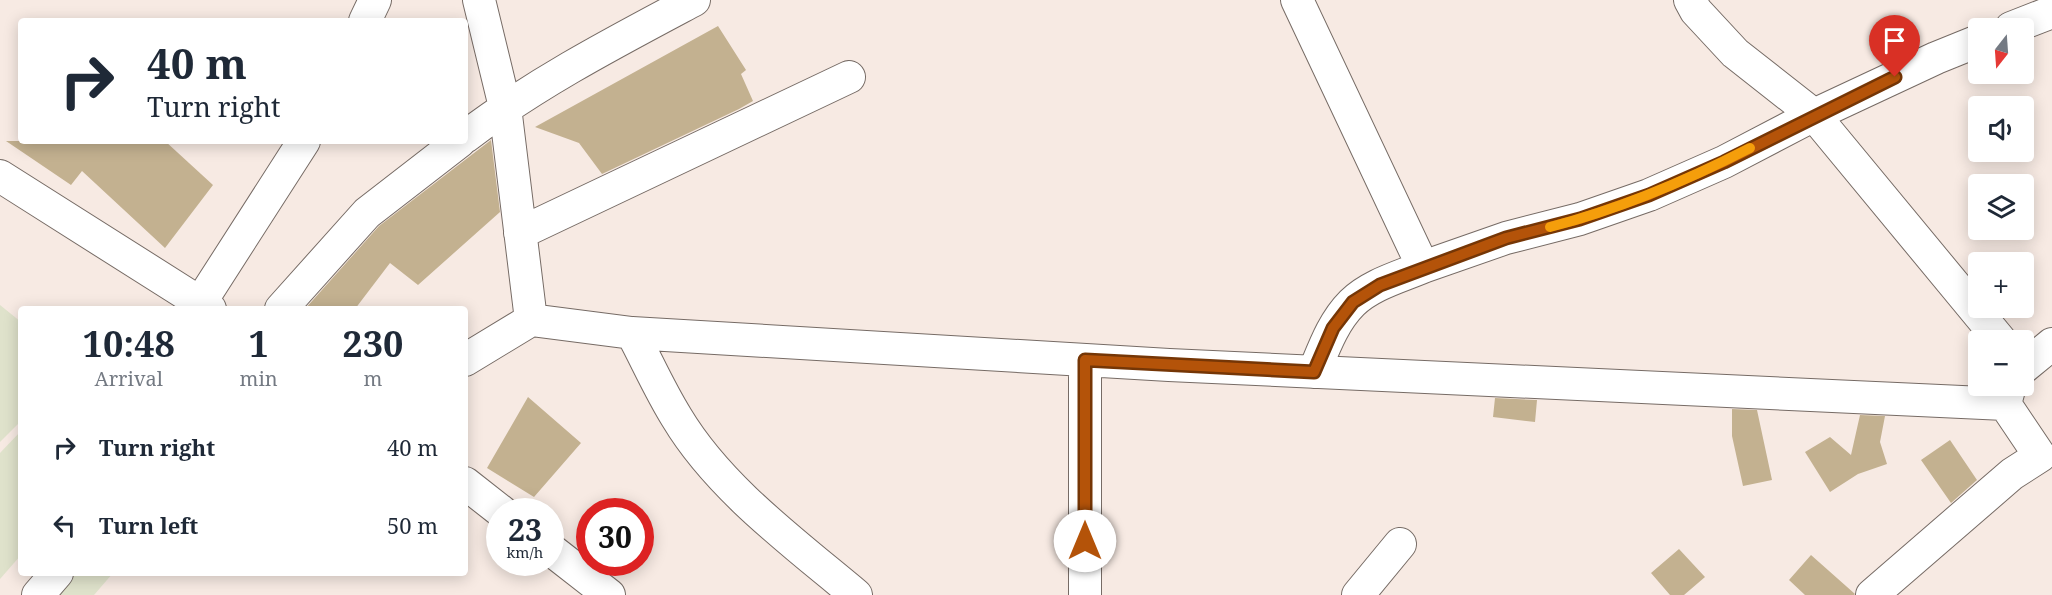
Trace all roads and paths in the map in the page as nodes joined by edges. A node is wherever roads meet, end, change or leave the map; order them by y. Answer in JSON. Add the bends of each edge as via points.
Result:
{"nodes":[{"id":1,"x":375,"y":0,"type":"edge"},
{"id":2,"x":479,"y":0,"type":"edge"},
{"id":3,"x":694,"y":0,"type":"edge"},
{"id":4,"x":1297,"y":0,"type":"edge"},
{"id":5,"x":1690,"y":0,"type":"edge"},
{"id":6,"x":2052,"y":12,"type":"edge"},
{"id":7,"x":366,"y":18,"type":"edge"},
{"id":8,"x":2034,"y":19,"type":"edge"},
{"id":9,"x":1968,"y":45,"type":"edge"},
{"id":10,"x":849,"y":77,"type":"dead end"},
{"id":11,"x":505,"y":106,"type":"junction"},
{"id":12,"x":1814,"y":116,"type":"junction"},
{"id":13,"x":468,"y":135,"type":"edge"},
{"id":14,"x":302,"y":144,"type":"edge"},
{"id":15,"x":456,"y":144,"type":"edge"},
{"id":16,"x":0,"y":176,"type":"edge"},
{"id":17,"x":520,"y":233,"type":"junction"},
{"id":18,"x":1422,"y":267,"type":"junction"},
{"id":19,"x":205,"y":306,"type":"edge"},
{"id":20,"x":283,"y":306,"type":"edge"},
{"id":21,"x":531,"y":320,"type":"junction"},
{"id":22,"x":1992,"y":330,"type":"edge"},
{"id":23,"x":632,"y":333,"type":"junction"},
{"id":24,"x":2052,"y":344,"type":"edge"},
{"id":25,"x":468,"y":358,"type":"edge"},
{"id":26,"x":2034,"y":359,"type":"edge"},
{"id":27,"x":1085,"y":360,"type":"junction"},
{"id":28,"x":1314,"y":372,"type":"junction"},
{"id":29,"x":1968,"y":394,"type":"edge"},
{"id":30,"x":2008,"y":396,"type":"edge"},
{"id":31,"x":2046,"y":461,"type":"edge"},
{"id":32,"x":468,"y":485,"type":"edge"},
{"id":33,"x":486,"y":499,"type":"edge"},
{"id":34,"x":1400,"y":544,"type":"dead end"},
{"id":35,"x":564,"y":560,"type":"edge"},
{"id":36,"x":54,"y":576,"type":"edge"},
{"id":37,"x":38,"y":595,"type":"edge"},
{"id":38,"x":609,"y":595,"type":"edge"},
{"id":39,"x":855,"y":595,"type":"edge"},
{"id":40,"x":1085,"y":595,"type":"edge"},
{"id":41,"x":1358,"y":595,"type":"edge"},
{"id":42,"x":1872,"y":595,"type":"edge"}],
"edges":[{"from":1,"to":7,"type":"street"},
{"from":2,"to":11,"type":"street"},
{"from":3,"to":11,"type":"street"},
{"from":4,"to":18,"type":"street"},
{"from":5,"to":12,"type":"street","via":[[1735,53]]},
{"from":6,"to":8,"type":"street"},
{"from":9,"to":12,"type":"street"},
{"from":10,"to":17,"type":"street"},
{"from":11,"to":13,"type":"street"},
{"from":11,"to":17,"type":"street"},
{"from":12,"to":18,"type":"street","via":[[1649,195]]},
{"from":12,"to":22,"type":"street"},
{"from":14,"to":19,"type":"street"},
{"from":15,"to":20,"type":"street","via":[[367,213]]},
{"from":16,"to":19,"type":"street"},
{"from":17,"to":21,"type":"street"},
{"from":18,"to":28,"type":"street","via":[[1353,302],[1333,328]]},
{"from":21,"to":23,"type":"street"},
{"from":21,"to":25,"type":"street"},
{"from":23,"to":27,"type":"street"},
{"from":23,"to":39,"type":"street","via":[[677,419],[702,453],[730,484]]},
{"from":24,"to":26,"type":"street"},
{"from":27,"to":28,"type":"street"},
{"from":27,"to":40,"type":"street"},
{"from":28,"to":29,"type":"street"},
{"from":30,"to":31,"type":"street"},
{"from":31,"to":42,"type":"street","via":[[2012,474]]},
{"from":32,"to":33,"type":"street"},
{"from":34,"to":41,"type":"street"},
{"from":35,"to":38,"type":"street"},
{"from":36,"to":37,"type":"street"}]}
